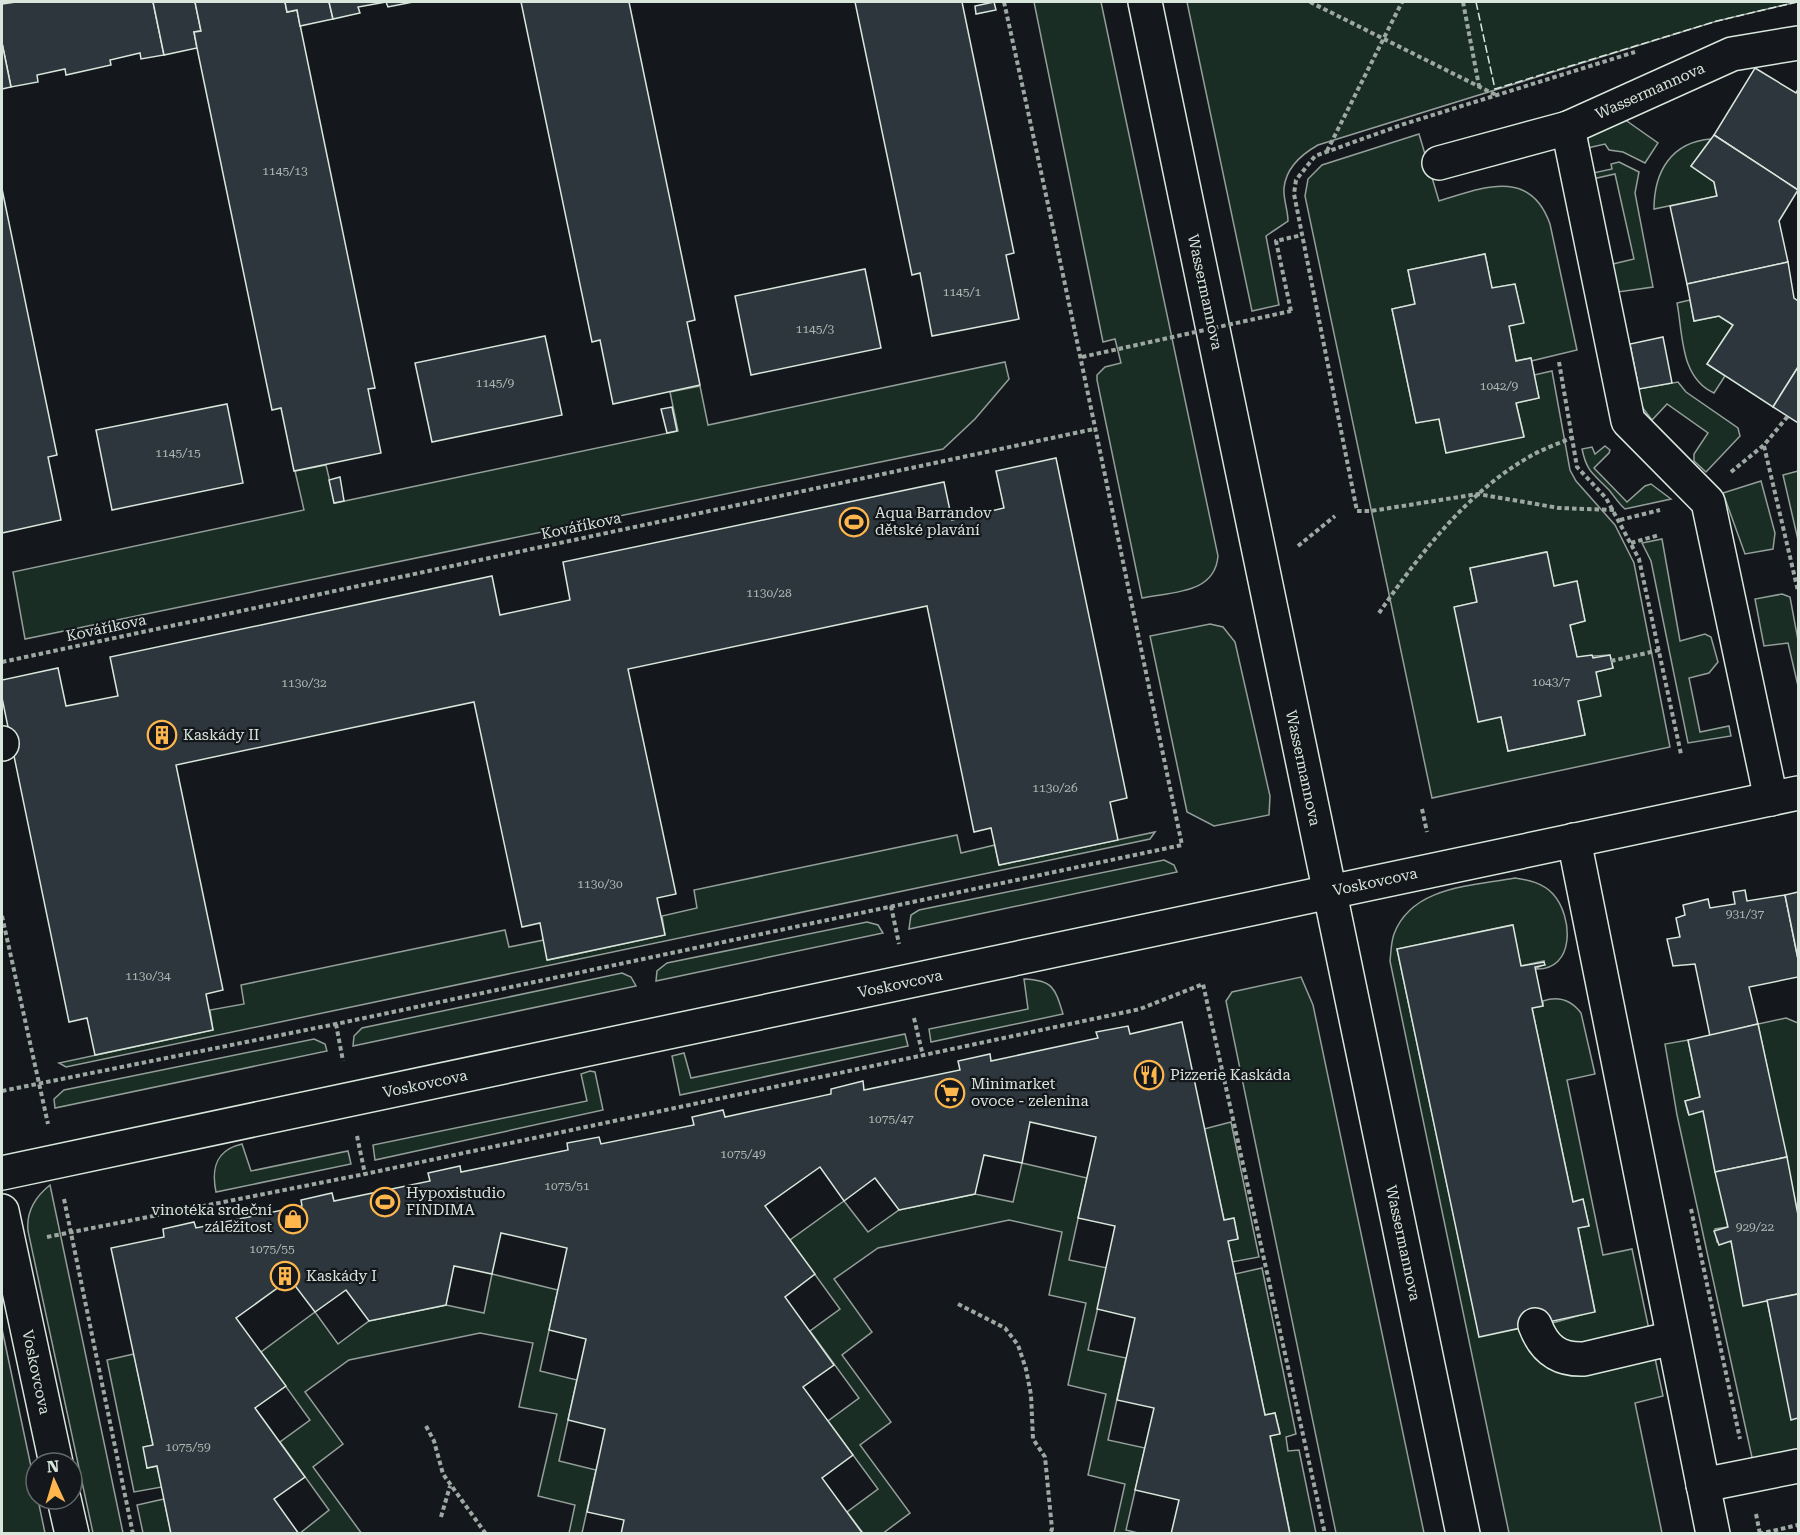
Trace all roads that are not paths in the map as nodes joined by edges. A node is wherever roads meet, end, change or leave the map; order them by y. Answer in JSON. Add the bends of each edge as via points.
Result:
{"nodes":[{"id":1,"x":1145,"y":2,"type":"edge"},
{"id":2,"x":1798,"y":43,"type":"edge"},
{"id":3,"x":1568,"y":128,"type":"junction"},
{"id":4,"x":1439,"y":163,"type":"dead end"},
{"id":5,"x":1785,"y":796,"type":"edge"},
{"id":6,"x":1574,"y":840,"type":"junction"},
{"id":7,"x":1330,"y":892,"type":"junction"},
{"id":8,"x":2,"y":1173,"type":"edge"},
{"id":9,"x":2,"y":1211,"type":"edge"},
{"id":10,"x":1535,"y":1325,"type":"dead end"},
{"id":11,"x":1673,"y":1338,"type":"junction"},
{"id":12,"x":53,"y":1451,"type":"edge"},
{"id":13,"x":1798,"y":1466,"type":"edge"},
{"id":14,"x":1703,"y":1485,"type":"junction"},
{"id":15,"x":67,"y":1511,"type":"edge"},
{"id":16,"x":72,"y":1533,"type":"edge"},
{"id":17,"x":1463,"y":1533,"type":"edge"},
{"id":18,"x":1713,"y":1533,"type":"edge"}],
"edges":[{"from":1,"to":7,"type":"street","name":"Wassermannova"},
{"from":2,"to":3,"type":"street","name":"Wassermannova","via":[[1732,54]]},
{"from":3,"to":4,"type":"street","name":"Wassermannova"},
{"from":3,"to":5,"type":"street","via":[[1628,421],[1708,502]]},
{"from":5,"to":6,"type":"street","name":"Voskovcova"},
{"from":6,"to":7,"type":"street","name":"Voskovcova"},
{"from":6,"to":11,"type":"street"},
{"from":7,"to":8,"type":"street","name":"Voskovcova"},
{"from":7,"to":17,"type":"street","name":"Wassermannova"},
{"from":9,"to":12,"type":"street","name":"Voskovcova"},
{"from":10,"to":11,"type":"street","via":[[1552,1352],[1572,1359]]},
{"from":11,"to":14,"type":"street"},
{"from":13,"to":14,"type":"street"},
{"from":14,"to":18,"type":"street"},
{"from":15,"to":16,"type":"street"}]}
